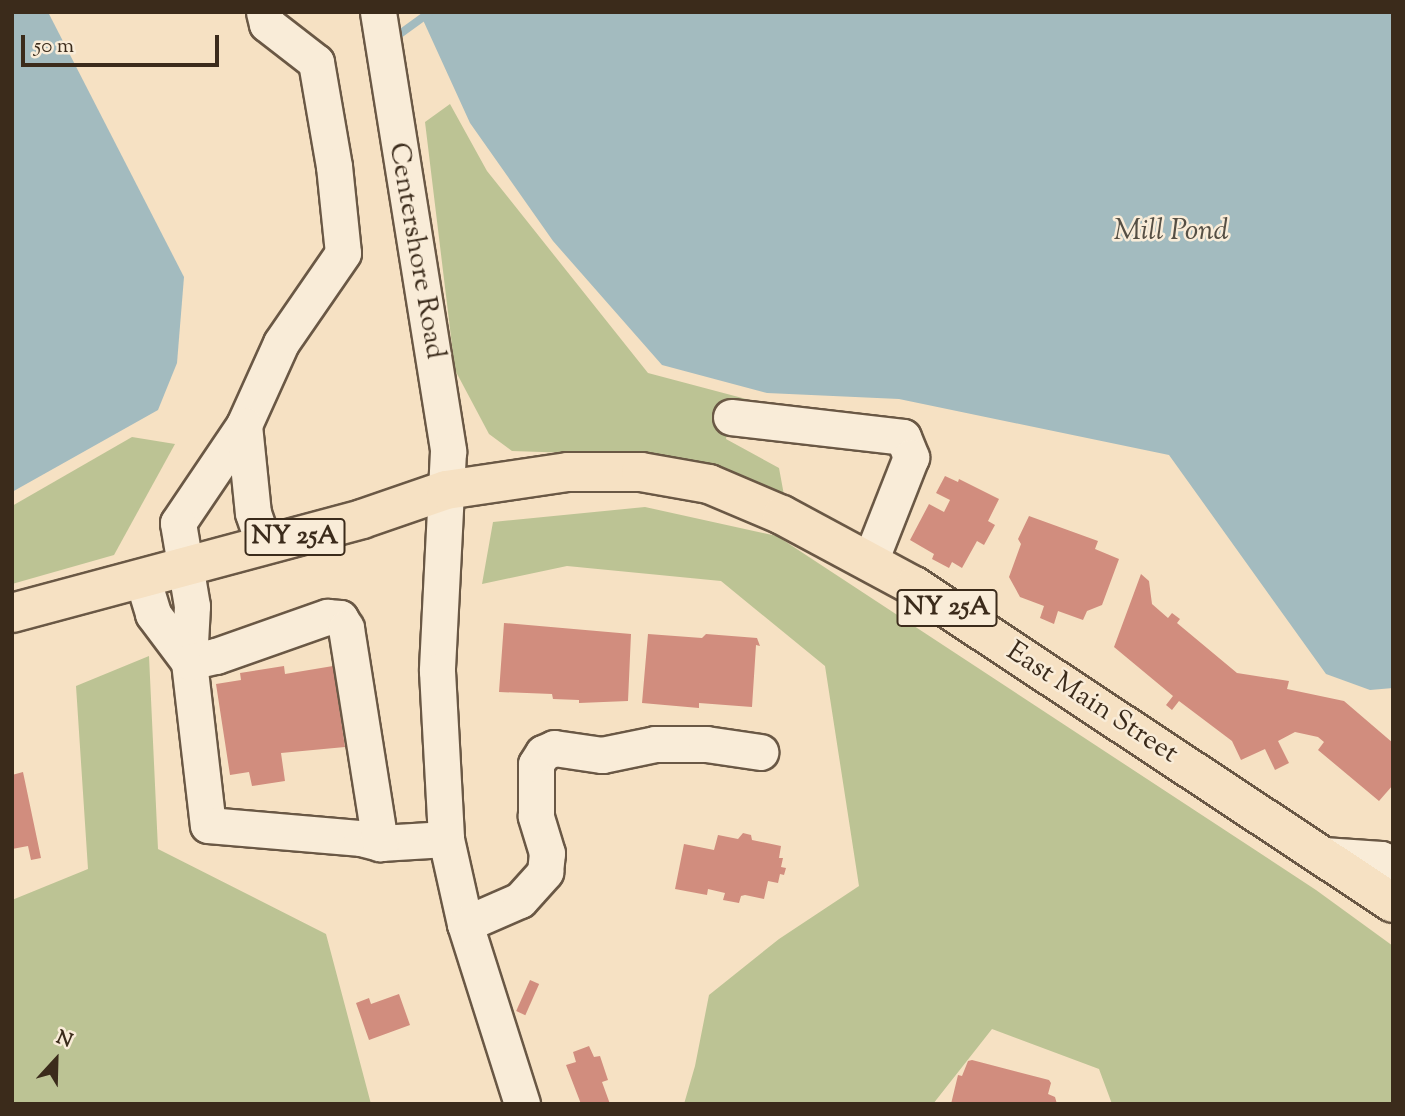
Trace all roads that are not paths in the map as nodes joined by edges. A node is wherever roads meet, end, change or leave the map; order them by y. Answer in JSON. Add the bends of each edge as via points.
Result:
{"nodes":[{"id":1,"x":264,"y":12,"type":"edge"},
{"id":2,"x":378,"y":12,"type":"edge"},
{"id":3,"x":731,"y":417,"type":"dead end"},
{"id":4,"x":244,"y":425,"type":"junction"},
{"id":5,"x":446,"y":491,"type":"junction"},
{"id":6,"x":264,"y":545,"type":"junction"},
{"id":7,"x":870,"y":561,"type":"junction"},
{"id":8,"x":186,"y":565,"type":"junction"},
{"id":9,"x":142,"y":577,"type":"junction"},
{"id":10,"x":12,"y":612,"type":"edge"},
{"id":11,"x":190,"y":663,"type":"junction"},
{"id":12,"x":760,"y":752,"type":"dead end"},
{"id":13,"x":445,"y":827,"type":"junction"},
{"id":14,"x":378,"y":830,"type":"junction"},
{"id":15,"x":1323,"y":855,"type":"junction"},
{"id":16,"x":1393,"y":864,"type":"edge"},
{"id":17,"x":1393,"y":903,"type":"edge"},
{"id":18,"x":464,"y":924,"type":"junction"},
{"id":19,"x":522,"y":1104,"type":"edge"}],
"edges":[{"from":1,"to":4,"type":"street","via":[[267,24],[316,62],[344,253],[281,343]]},
{"from":2,"to":5,"type":"street","name":"Centershore Road","via":[[448,451]]},
{"from":3,"to":7,"type":"street","via":[[903,437],[911,457]]},
{"from":4,"to":6,"type":"street","via":[[253,513]]},
{"from":4,"to":8,"type":"street","via":[[178,523]]},
{"from":5,"to":6,"type":"main road","name":"East Main Street","number":"NY 25A"},
{"from":5,"to":7,"type":"main road","name":"East Main Street","number":"NY 25A","via":[[568,472],[641,472],[709,484],[782,515]]},
{"from":5,"to":13,"type":"street","name":"Centershore Road","via":[[437,671]]},
{"from":6,"to":8,"type":"main road","name":"East Main Street","number":"NY 25A"},
{"from":7,"to":15,"type":"main road","name":"East Main Street","number":"NY 25A"},
{"from":8,"to":9,"type":"main road","name":"East Main Street","number":"NY 25A"},
{"from":8,"to":11,"type":"street","via":[[192,606]]},
{"from":9,"to":10,"type":"main road","name":"East Main Street","number":"NY 25A"},
{"from":9,"to":11,"type":"street","via":[[153,614]]},
{"from":11,"to":14,"type":"street","via":[[208,825],[360,838]]},
{"from":11,"to":14,"type":"street","via":[[327,617],[340,618],[346,628]]},
{"from":12,"to":18,"type":"street","via":[[706,744],[655,744],[602,755],[554,748],[542,753],[536,764],[536,816],[547,853],[545,872],[520,900]]},
{"from":13,"to":14,"type":"street"},
{"from":13,"to":18,"type":"street","name":"Centershore Road"},
{"from":15,"to":16,"type":"street"},
{"from":15,"to":17,"type":"main road","name":"East Main Street","number":"NY 25A"},
{"from":18,"to":19,"type":"street","name":"Centershore Road"}]}
